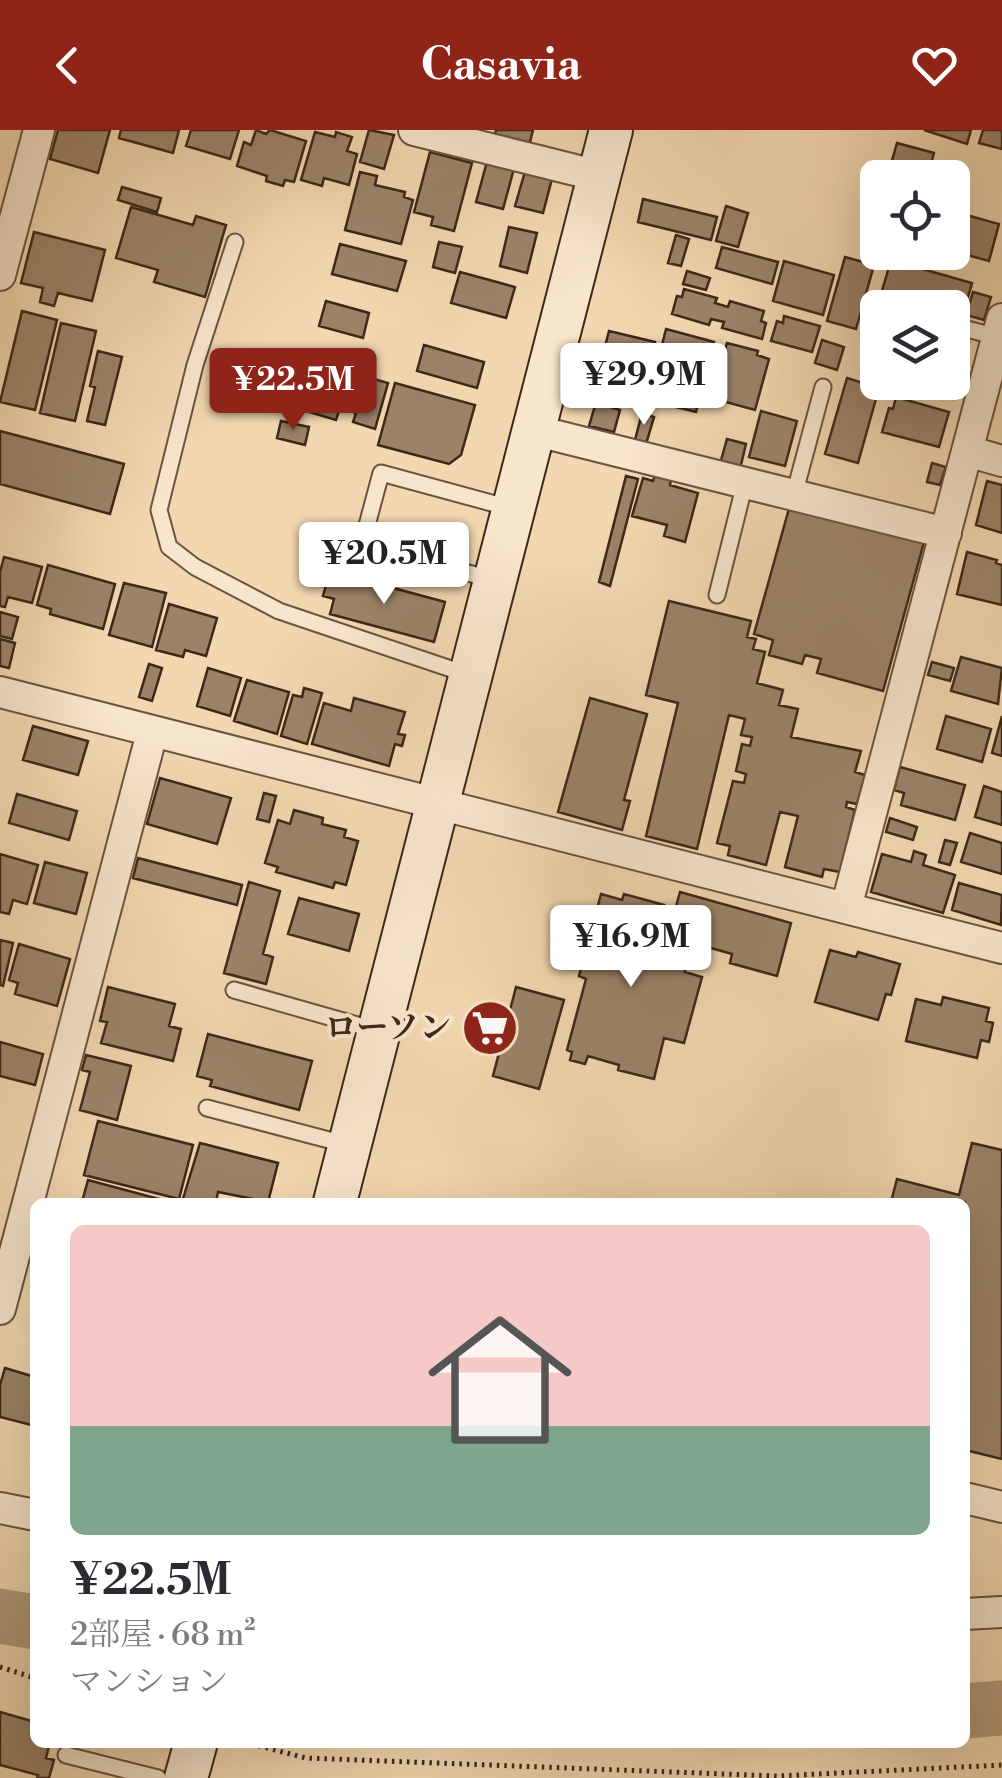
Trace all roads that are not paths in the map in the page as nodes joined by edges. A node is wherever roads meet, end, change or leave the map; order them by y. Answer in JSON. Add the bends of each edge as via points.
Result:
{"nodes":[{"id":1,"x":39,"y":130,"type":"edge"},
{"id":2,"x":414,"y":130,"type":"edge"},
{"id":3,"x":610,"y":130,"type":"edge"},
{"id":4,"x":599,"y":176,"type":"junction"},
{"id":5,"x":8,"y":213,"type":"edge"},
{"id":6,"x":235,"y":242,"type":"dead end"},
{"id":7,"x":0,"y":276,"type":"edge"},
{"id":8,"x":970,"y":327,"type":"edge"},
{"id":9,"x":1000,"y":328,"type":"edge"},
{"id":10,"x":823,"y":386,"type":"dead end"},
{"id":11,"x":533,"y":430,"type":"junction"},
{"id":12,"x":968,"y":452,"type":"junction"},
{"id":13,"x":1002,"y":461,"type":"edge"},
{"id":14,"x":745,"y":483,"type":"junction"},
{"id":15,"x":794,"y":496,"type":"junction"},
{"id":16,"x":512,"y":508,"type":"junction"},
{"id":17,"x":946,"y":533,"type":"junction"},
{"id":18,"x":494,"y":580,"type":"junction"},
{"id":19,"x":717,"y":595,"type":"dead end"},
{"id":20,"x":469,"y":675,"type":"junction"},
{"id":21,"x":0,"y":692,"type":"edge"},
{"id":22,"x":152,"y":733,"type":"junction"},
{"id":23,"x":435,"y":804,"type":"junction"},
{"id":24,"x":846,"y":908,"type":"junction"},
{"id":25,"x":1002,"y":948,"type":"edge"},
{"id":26,"x":234,"y":990,"type":"dead end"},
{"id":27,"x":378,"y":1030,"type":"junction"},
{"id":28,"x":207,"y":1108,"type":"dead end"},
{"id":29,"x":349,"y":1146,"type":"junction"},
{"id":30,"x":38,"y":1198,"type":"edge"},
{"id":31,"x":336,"y":1198,"type":"edge"},
{"id":32,"x":25,"y":1252,"type":"edge"},
{"id":33,"x":0,"y":1310,"type":"edge"},
{"id":34,"x":970,"y":1499,"type":"edge"},
{"id":35,"x":1002,"y":1507,"type":"edge"},
{"id":36,"x":0,"y":1508,"type":"edge"},
{"id":37,"x":30,"y":1514,"type":"edge"},
{"id":38,"x":1002,"y":1612,"type":"edge"},
{"id":39,"x":970,"y":1614,"type":"edge"},
{"id":40,"x":194,"y":1748,"type":"edge"},
{"id":41,"x":66,"y":1755,"type":"dead end"},
{"id":42,"x":158,"y":1778,"type":"edge"},
{"id":43,"x":186,"y":1778,"type":"edge"}],
"edges":[{"from":1,"to":5,"type":"street"},
{"from":2,"to":4,"type":"street"},
{"from":3,"to":4,"type":"street"},
{"from":4,"to":11,"type":"street"},
{"from":5,"to":7,"type":"street"},
{"from":6,"to":20,"type":"lane","via":[[195,365],[160,510],[169,546],[279,611]]},
{"from":8,"to":9,"type":"lane"},
{"from":9,"to":12,"type":"street"},
{"from":10,"to":15,"type":"lane"},
{"from":11,"to":14,"type":"street"},
{"from":11,"to":16,"type":"street"},
{"from":12,"to":13,"type":"street"},
{"from":12,"to":17,"type":"street"},
{"from":14,"to":15,"type":"street"},
{"from":14,"to":19,"type":"lane"},
{"from":15,"to":17,"type":"street"},
{"from":16,"to":18,"type":"street"},
{"from":16,"to":18,"type":"lane","via":[[380,472],[362,544]]},
{"from":17,"to":24,"type":"street"},
{"from":18,"to":20,"type":"street"},
{"from":20,"to":23,"type":"street"},
{"from":21,"to":22,"type":"street"},
{"from":22,"to":23,"type":"street"},
{"from":22,"to":30,"type":"street"},
{"from":23,"to":24,"type":"street"},
{"from":23,"to":27,"type":"street"},
{"from":24,"to":25,"type":"street"},
{"from":26,"to":27,"type":"lane"},
{"from":27,"to":29,"type":"street"},
{"from":28,"to":29,"type":"lane"},
{"from":29,"to":31,"type":"street"},
{"from":32,"to":33,"type":"street"},
{"from":34,"to":35,"type":"street"},
{"from":36,"to":37,"type":"street"},
{"from":38,"to":39,"type":"street"},
{"from":40,"to":43,"type":"street"},
{"from":41,"to":42,"type":"lane"}]}
